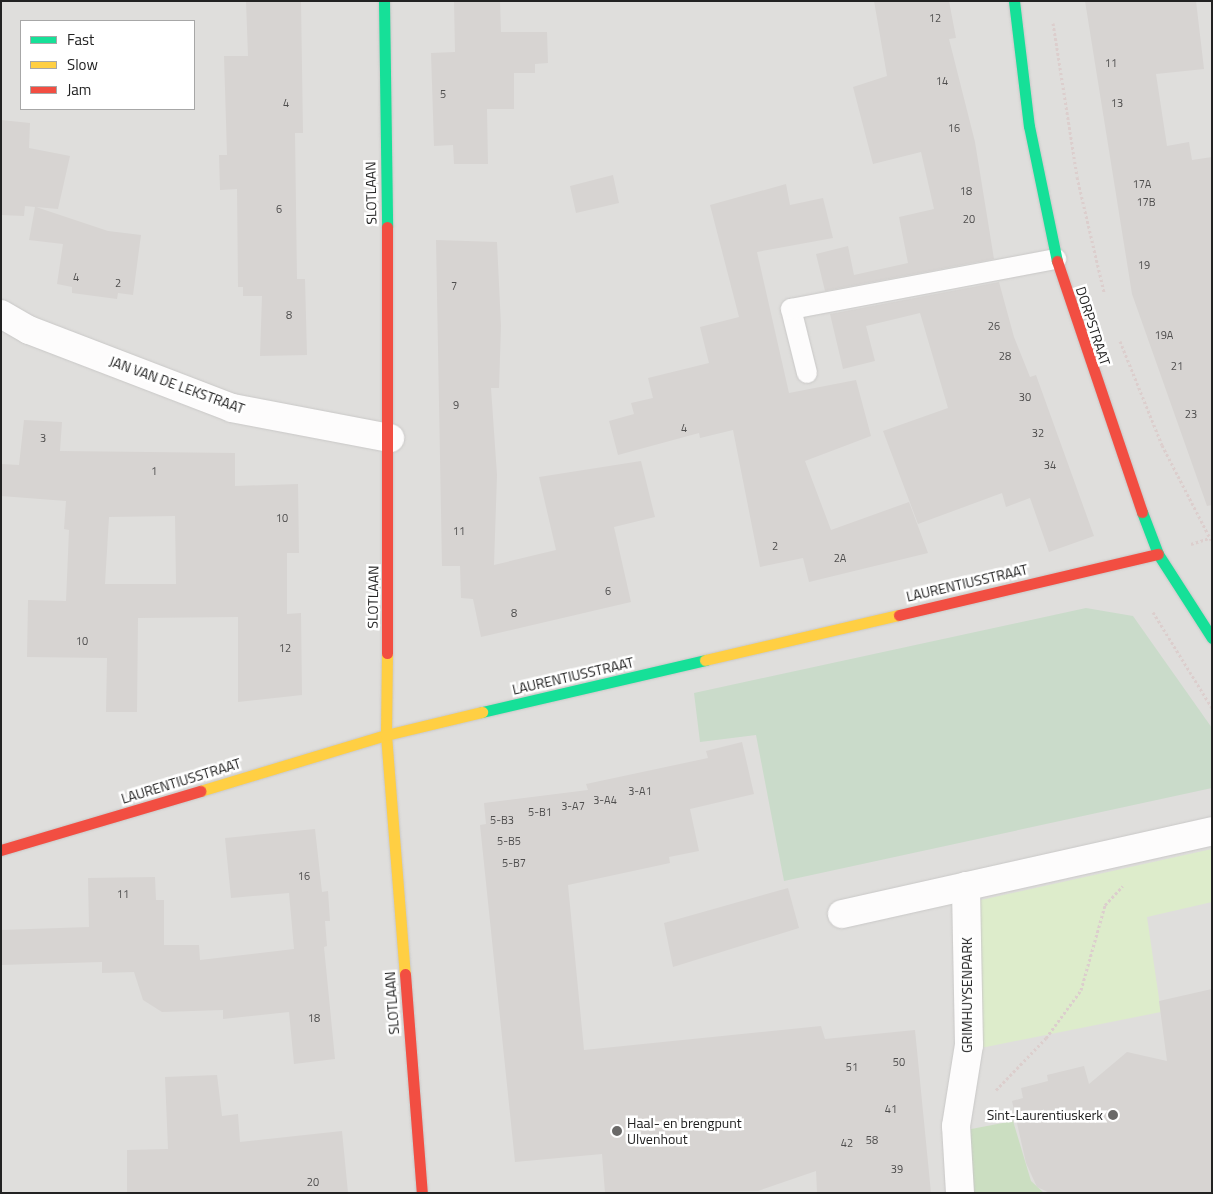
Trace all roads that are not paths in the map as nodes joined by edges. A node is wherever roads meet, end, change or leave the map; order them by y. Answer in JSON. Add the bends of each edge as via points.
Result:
{"nodes":[{"id":1,"x":384,"y":1,"type":"edge"},
{"id":2,"x":1014,"y":1,"type":"edge"},
{"id":3,"x":1056,"y":259,"type":"junction"},
{"id":4,"x":1,"y":314,"type":"edge"},
{"id":5,"x":806,"y":373,"type":"dead end"},
{"id":6,"x":390,"y":438,"type":"junction"},
{"id":7,"x":1158,"y":554,"type":"junction"},
{"id":8,"x":1212,"y":638,"type":"edge"},
{"id":9,"x":386,"y":735,"type":"junction"},
{"id":10,"x":1212,"y":830,"type":"edge"},
{"id":11,"x":1,"y":850,"type":"edge"},
{"id":12,"x":966,"y":886,"type":"junction"},
{"id":13,"x":842,"y":914,"type":"dead end"},
{"id":14,"x":422,"y":1193,"type":"edge"},
{"id":15,"x":960,"y":1193,"type":"edge"}],
"edges":[{"from":1,"to":6,"type":"street","name":"SLOTLAAN"},
{"from":2,"to":3,"type":"street","name":"DORPSTRAAT","via":[[1029,126]]},
{"from":3,"to":5,"type":"lane","via":[[791,309]]},
{"from":3,"to":7,"type":"street","name":"DORPSTRAAT","via":[[1107,419]]},
{"from":4,"to":6,"type":"street","name":"JAN VAN DE LEKSTRAAT","via":[[30,330],[232,408]]},
{"from":6,"to":9,"type":"street","name":"SLOTLAAN"},
{"from":7,"to":8,"type":"street","name":"DORPSTRAAT"},
{"from":7,"to":9,"type":"street","name":"LAURENTIUSSTRAAT"},
{"from":9,"to":11,"type":"street","name":"LAURENTIUSSTRAAT"},
{"from":9,"to":14,"type":"street","name":"SLOTLAAN"},
{"from":10,"to":12,"type":"street"},
{"from":12,"to":13,"type":"street"},
{"from":12,"to":15,"type":"street","name":"GRIMHUYSENPARK","via":[[969,1045],[956,1126]]}]}
